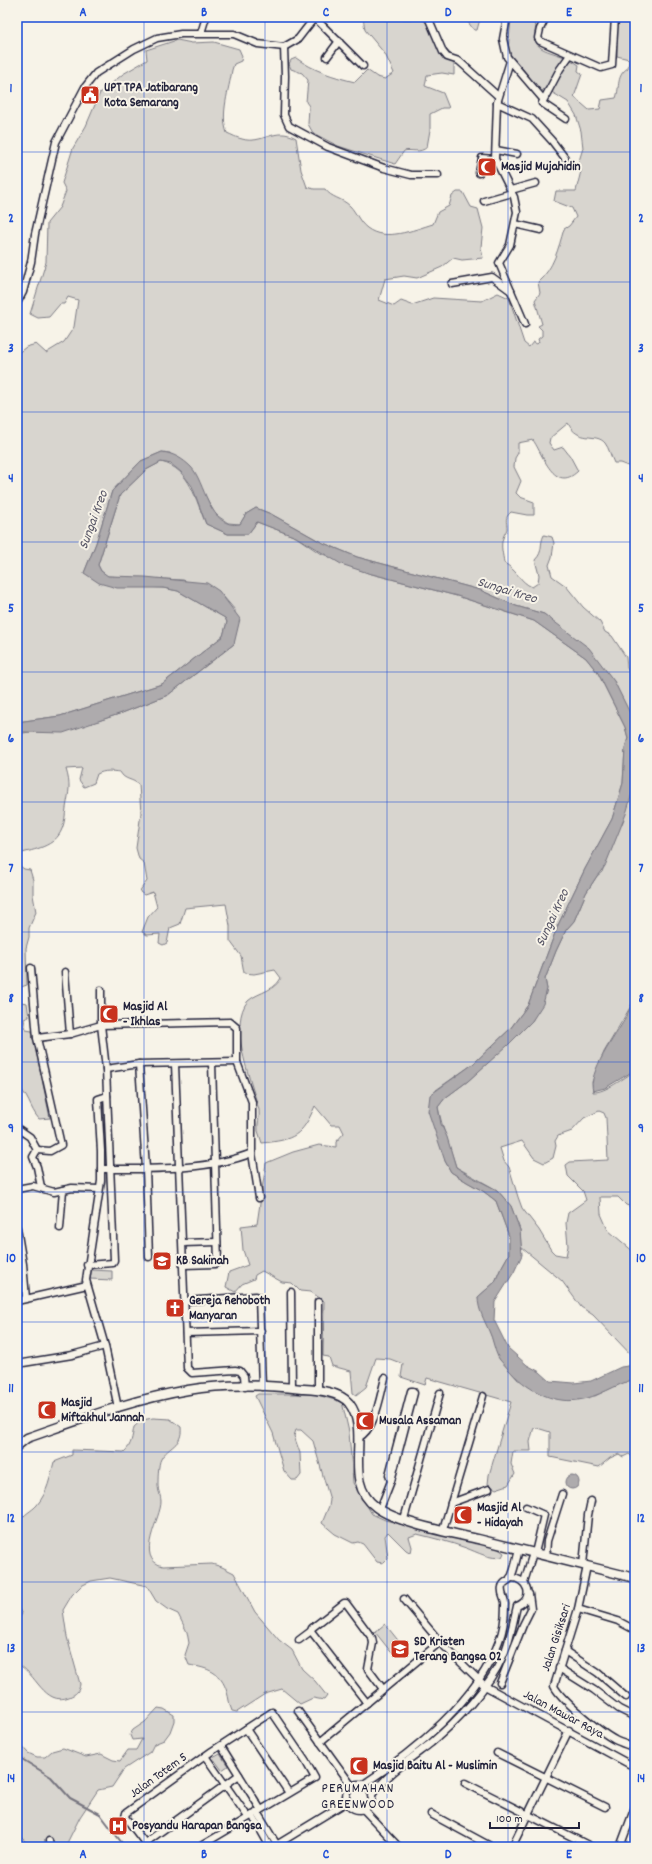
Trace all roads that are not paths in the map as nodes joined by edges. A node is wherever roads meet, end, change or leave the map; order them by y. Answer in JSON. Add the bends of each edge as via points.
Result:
{"nodes":[{"id":1,"x":206,"y":17,"type":"edge"},
{"id":2,"x":315,"y":17,"type":"edge"},
{"id":3,"x":428,"y":17,"type":"edge"},
{"id":4,"x":507,"y":17,"type":"edge"},
{"id":5,"x":546,"y":17,"type":"edge"},
{"id":6,"x":615,"y":17,"type":"edge"},
{"id":7,"x":201,"y":33,"type":"junction"},
{"id":8,"x":339,"y":42,"type":"junction"},
{"id":9,"x":284,"y":47,"type":"junction"},
{"id":10,"x":570,"y":55,"type":"junction"},
{"id":11,"x":327,"y":56,"type":"dead end"},
{"id":12,"x":510,"y":61,"type":"junction"},
{"id":13,"x":363,"y":66,"type":"dead end"},
{"id":14,"x":498,"y":96,"type":"junction"},
{"id":15,"x":543,"y":99,"type":"junction"},
{"id":16,"x":497,"y":103,"type":"junction"},
{"id":17,"x":566,"y":119,"type":"dead end"},
{"id":18,"x":496,"y":150,"type":"junction"},
{"id":19,"x":517,"y":154,"type":"dead end"},
{"id":20,"x":565,"y":158,"type":"dead end"},
{"id":21,"x":495,"y":159,"type":"junction"},
{"id":22,"x":479,"y":173,"type":"dead end"},
{"id":23,"x":438,"y":175,"type":"dead end"},
{"id":24,"x":536,"y":183,"type":"dead end"},
{"id":25,"x":512,"y":192,"type":"junction"},
{"id":26,"x":484,"y":201,"type":"dead end"},
{"id":27,"x":515,"y":224,"type":"junction"},
{"id":28,"x":541,"y":230,"type":"dead end"},
{"id":29,"x":452,"y":284,"type":"dead end"},
{"id":30,"x":511,"y":291,"type":"junction"},
{"id":31,"x":17,"y":303,"type":"edge"},
{"id":32,"x":525,"y":324,"type":"dead end"},
{"id":33,"x":31,"y":968,"type":"dead end"},
{"id":34,"x":64,"y":972,"type":"dead end"},
{"id":35,"x":101,"y":990,"type":"dead end"},
{"id":36,"x":101,"y":1025,"type":"junction"},
{"id":37,"x":70,"y":1034,"type":"junction"},
{"id":38,"x":37,"y":1038,"type":"junction"},
{"id":39,"x":237,"y":1062,"type":"junction"},
{"id":40,"x":212,"y":1063,"type":"junction"},
{"id":41,"x":140,"y":1064,"type":"junction"},
{"id":42,"x":175,"y":1064,"type":"junction"},
{"id":43,"x":106,"y":1069,"type":"junction"},
{"id":44,"x":107,"y":1096,"type":"junction"},
{"id":45,"x":17,"y":1128,"type":"edge"},
{"id":46,"x":37,"y":1150,"type":"junction"},
{"id":47,"x":252,"y":1153,"type":"junction"},
{"id":48,"x":215,"y":1163,"type":"junction"},
{"id":49,"x":180,"y":1166,"type":"junction"},
{"id":50,"x":110,"y":1168,"type":"junction"},
{"id":51,"x":146,"y":1168,"type":"junction"},
{"id":52,"x":101,"y":1169,"type":"junction"},
{"id":53,"x":41,"y":1187,"type":"junction"},
{"id":54,"x":17,"y":1189,"type":"edge"},
{"id":55,"x":99,"y":1189,"type":"junction"},
{"id":56,"x":63,"y":1190,"type":"junction"},
{"id":57,"x":259,"y":1198,"type":"dead end"},
{"id":58,"x":17,"y":1228,"type":"edge"},
{"id":59,"x":60,"y":1228,"type":"dead end"},
{"id":60,"x":217,"y":1242,"type":"junction"},
{"id":61,"x":183,"y":1243,"type":"junction"},
{"id":62,"x":149,"y":1257,"type":"dead end"},
{"id":63,"x":88,"y":1265,"type":"junction"},
{"id":64,"x":184,"y":1265,"type":"junction"},
{"id":65,"x":20,"y":1269,"type":"edge"},
{"id":66,"x":87,"y":1285,"type":"junction"},
{"id":67,"x":291,"y":1292,"type":"dead end"},
{"id":68,"x":26,"y":1298,"type":"junction"},
{"id":69,"x":17,"y":1301,"type":"edge"},
{"id":70,"x":185,"y":1301,"type":"junction"},
{"id":71,"x":318,"y":1302,"type":"dead end"},
{"id":72,"x":261,"y":1331,"type":"junction"},
{"id":73,"x":186,"y":1333,"type":"junction"},
{"id":74,"x":104,"y":1346,"type":"junction"},
{"id":75,"x":17,"y":1364,"type":"edge"},
{"id":76,"x":385,"y":1378,"type":"dead end"},
{"id":77,"x":245,"y":1387,"type":"junction"},
{"id":78,"x":262,"y":1387,"type":"junction"},
{"id":79,"x":292,"y":1388,"type":"junction"},
{"id":80,"x":318,"y":1390,"type":"junction"},
{"id":81,"x":440,"y":1393,"type":"dead end"},
{"id":82,"x":483,"y":1396,"type":"dead end"},
{"id":83,"x":118,"y":1408,"type":"junction"},
{"id":84,"x":358,"y":1438,"type":"junction"},
{"id":85,"x":17,"y":1446,"type":"edge"},
{"id":86,"x":391,"y":1481,"type":"junction"},
{"id":87,"x":489,"y":1489,"type":"dead end"},
{"id":88,"x":562,"y":1494,"type":"dead end"},
{"id":89,"x":591,"y":1501,"type":"dead end"},
{"id":90,"x":451,"y":1503,"type":"junction"},
{"id":91,"x":526,"y":1507,"type":"dead end"},
{"id":92,"x":380,"y":1510,"type":"junction"},
{"id":93,"x":404,"y":1519,"type":"junction"},
{"id":94,"x":443,"y":1530,"type":"junction"},
{"id":95,"x":519,"y":1549,"type":"junction"},
{"id":96,"x":534,"y":1553,"type":"junction"},
{"id":97,"x":546,"y":1556,"type":"junction"},
{"id":98,"x":585,"y":1565,"type":"junction"},
{"id":99,"x":510,"y":1578,"type":"junction"},
{"id":100,"x":635,"y":1578,"type":"edge"},
{"id":101,"x":524,"y":1582,"type":"junction"},
{"id":102,"x":528,"y":1592,"type":"junction"},
{"id":103,"x":404,"y":1599,"type":"dead end"},
{"id":104,"x":506,"y":1603,"type":"junction"},
{"id":105,"x":518,"y":1606,"type":"junction"},
{"id":106,"x":578,"y":1609,"type":"junction"},
{"id":107,"x":635,"y":1630,"type":"edge"},
{"id":108,"x":311,"y":1631,"type":"junction"},
{"id":109,"x":299,"y":1640,"type":"dead end"},
{"id":110,"x":440,"y":1642,"type":"junction"},
{"id":111,"x":565,"y":1651,"type":"junction"},
{"id":112,"x":494,"y":1654,"type":"junction"},
{"id":113,"x":503,"y":1657,"type":"junction"},
{"id":114,"x":559,"y":1668,"type":"junction"},
{"id":115,"x":478,"y":1680,"type":"junction"},
{"id":116,"x":500,"y":1683,"type":"dead end"},
{"id":117,"x":485,"y":1686,"type":"junction"},
{"id":118,"x":383,"y":1689,"type":"junction"},
{"id":119,"x":626,"y":1697,"type":"dead end"},
{"id":120,"x":367,"y":1703,"type":"junction"},
{"id":121,"x":298,"y":1711,"type":"dead end"},
{"id":122,"x":635,"y":1717,"type":"edge"},
{"id":123,"x":246,"y":1729,"type":"junction"},
{"id":124,"x":569,"y":1730,"type":"junction"},
{"id":125,"x":427,"y":1736,"type":"junction"},
{"id":126,"x":432,"y":1741,"type":"junction"},
{"id":127,"x":320,"y":1742,"type":"junction"},
{"id":128,"x":221,"y":1746,"type":"junction"},
{"id":129,"x":635,"y":1748,"type":"edge"},
{"id":130,"x":497,"y":1753,"type":"dead end"},
{"id":131,"x":205,"y":1756,"type":"junction"},
{"id":132,"x":629,"y":1764,"type":"dead end"},
{"id":133,"x":239,"y":1775,"type":"junction"},
{"id":134,"x":546,"y":1778,"type":"junction"},
{"id":135,"x":465,"y":1783,"type":"dead end"},
{"id":136,"x":362,"y":1785,"type":"junction"},
{"id":137,"x":226,"y":1786,"type":"junction"},
{"id":138,"x":352,"y":1786,"type":"junction"},
{"id":139,"x":288,"y":1793,"type":"junction"},
{"id":140,"x":371,"y":1796,"type":"junction"},
{"id":141,"x":347,"y":1802,"type":"junction"},
{"id":142,"x":605,"y":1807,"type":"dead end"},
{"id":143,"x":635,"y":1807,"type":"edge"},
{"id":144,"x":363,"y":1809,"type":"junction"},
{"id":145,"x":255,"y":1814,"type":"junction"},
{"id":146,"x":431,"y":1814,"type":"dead end"},
{"id":147,"x":527,"y":1816,"type":"junction"},
{"id":148,"x":146,"y":1845,"type":"edge"},
{"id":149,"x":273,"y":1846,"type":"edge"},
{"id":150,"x":199,"y":1847,"type":"edge"},
{"id":151,"x":400,"y":1847,"type":"edge"},
{"id":152,"x":492,"y":1847,"type":"edge"},
{"id":153,"x":512,"y":1847,"type":"edge"},
{"id":154,"x":592,"y":1847,"type":"edge"},
{"id":155,"x":620,"y":1847,"type":"edge"}],
"edges":[{"from":1,"to":7,"type":"street"},
{"from":2,"to":8,"type":"street"},
{"from":2,"to":9,"type":"street","via":[[298,38]]},
{"from":3,"to":14,"type":"street","via":[[447,57],[459,61]]},
{"from":4,"to":12,"type":"street","via":[[503,39]]},
{"from":5,"to":10,"type":"street","via":[[538,38]]},
{"from":6,"to":10,"type":"street","via":[[612,65],[598,67]]},
{"from":7,"to":9,"type":"street","via":[[234,34],[258,44]]},
{"from":7,"to":31,"type":"street","via":[[157,38],[96,73],[85,87],[56,142],[31,262],[23,292]]},
{"from":8,"to":11,"type":"street"},
{"from":8,"to":13,"type":"street"},
{"from":9,"to":23,"type":"street","via":[[283,109],[289,126],[328,147],[384,168],[411,175]]},
{"from":10,"to":15,"type":"street"},
{"from":12,"to":14,"type":"street"},
{"from":12,"to":15,"type":"street"},
{"from":14,"to":16,"type":"street"},
{"from":15,"to":17,"type":"street","via":[[542,104]]},
{"from":16,"to":18,"type":"street"},
{"from":16,"to":20,"type":"street","via":[[532,120]]},
{"from":18,"to":19,"type":"street"},
{"from":18,"to":21,"type":"street"},
{"from":21,"to":22,"type":"street","via":[[482,158]]},
{"from":21,"to":25,"type":"street"},
{"from":24,"to":25,"type":"street"},
{"from":25,"to":26,"type":"street"},
{"from":25,"to":27,"type":"street","via":[[516,212]]},
{"from":27,"to":28,"type":"street"},
{"from":27,"to":30,"type":"street","via":[[510,245],[499,263]]},
{"from":29,"to":30,"type":"street","via":[[492,278]]},
{"from":30,"to":32,"type":"street"},
{"from":33,"to":38,"type":"street"},
{"from":34,"to":37,"type":"street"},
{"from":35,"to":36,"type":"street"},
{"from":36,"to":37,"type":"street"},
{"from":36,"to":39,"type":"street","via":[[230,1022],[237,1028]]},
{"from":36,"to":43,"type":"street"},
{"from":37,"to":38,"type":"street"},
{"from":38,"to":46,"type":"street","via":[[61,1146],[50,1151]]},
{"from":39,"to":40,"type":"street"},
{"from":39,"to":47,"type":"street","via":[[252,1102]]},
{"from":40,"to":42,"type":"street"},
{"from":40,"to":48,"type":"street"},
{"from":41,"to":42,"type":"street"},
{"from":41,"to":43,"type":"street"},
{"from":41,"to":51,"type":"street"},
{"from":42,"to":49,"type":"street"},
{"from":43,"to":44,"type":"street"},
{"from":44,"to":50,"type":"street"},
{"from":44,"to":52,"type":"street","via":[[98,1098]]},
{"from":45,"to":46,"type":"street","via":[[30,1137]]},
{"from":46,"to":53,"type":"street","via":[[33,1157]]},
{"from":47,"to":48,"type":"street","via":[[235,1160]]},
{"from":47,"to":57,"type":"street"},
{"from":48,"to":49,"type":"street"},
{"from":48,"to":60,"type":"street"},
{"from":49,"to":51,"type":"street"},
{"from":49,"to":61,"type":"street"},
{"from":50,"to":51,"type":"street"},
{"from":50,"to":52,"type":"street"},
{"from":50,"to":63,"type":"street","via":[[114,1261]]},
{"from":51,"to":62,"type":"street"},
{"from":52,"to":55,"type":"street"},
{"from":53,"to":54,"type":"street"},
{"from":53,"to":56,"type":"street","via":[[54,1192]]},
{"from":55,"to":56,"type":"street"},
{"from":55,"to":63,"type":"street"},
{"from":56,"to":59,"type":"street"},
{"from":58,"to":65,"type":"street"},
{"from":60,"to":61,"type":"street"},
{"from":60,"to":64,"type":"street","via":[[217,1263]]},
{"from":61,"to":64,"type":"street"},
{"from":63,"to":66,"type":"street"},
{"from":64,"to":70,"type":"street"},
{"from":65,"to":68,"type":"street"},
{"from":66,"to":68,"type":"street"},
{"from":66,"to":74,"type":"street"},
{"from":67,"to":79,"type":"street"},
{"from":68,"to":69,"type":"street"},
{"from":70,"to":72,"type":"street","via":[[256,1296],[260,1299]]},
{"from":70,"to":73,"type":"street"},
{"from":71,"to":80,"type":"street"},
{"from":72,"to":73,"type":"street"},
{"from":72,"to":78,"type":"street"},
{"from":73,"to":77,"type":"street","via":[[188,1371],[240,1371],[244,1376]]},
{"from":74,"to":75,"type":"street","via":[[72,1355]]},
{"from":74,"to":83,"type":"street"},
{"from":76,"to":84,"type":"street","via":[[372,1420]]},
{"from":77,"to":78,"type":"main road"},
{"from":77,"to":83,"type":"main road","via":[[188,1390]]},
{"from":78,"to":79,"type":"main road"},
{"from":79,"to":80,"type":"main road"},
{"from":80,"to":84,"type":"main road","via":[[345,1399],[356,1419]]},
{"from":81,"to":93,"type":"street"},
{"from":82,"to":90,"type":"street"},
{"from":83,"to":85,"type":"main road","via":[[26,1438]]},
{"from":84,"to":92,"type":"main road","via":[[361,1485],[368,1498]]},
{"from":86,"to":86,"type":"street","via":[[389,1475],[413,1391],[414,1393]]},
{"from":86,"to":92,"type":"street"},
{"from":87,"to":90,"type":"street"},
{"from":88,"to":97,"type":"street","via":[[547,1542]]},
{"from":89,"to":98,"type":"street","name":"Jalan Gisiksari"},
{"from":90,"to":94,"type":"street"},
{"from":91,"to":96,"type":"street","via":[[544,1515]]},
{"from":92,"to":93,"type":"main road"},
{"from":93,"to":94,"type":"main road"},
{"from":94,"to":95,"type":"main road"},
{"from":95,"to":96,"type":"main road"},
{"from":95,"to":99,"type":"street"},
{"from":96,"to":97,"type":"main road"},
{"from":96,"to":101,"type":"street"},
{"from":97,"to":98,"type":"main road"},
{"from":98,"to":100,"type":"main road"},
{"from":98,"to":106,"type":"street","name":"Jalan Gisiksari"},
{"from":99,"to":101,"type":"street"},
{"from":99,"to":104,"type":"street","via":[[502,1587],[502,1597]]},
{"from":101,"to":102,"type":"street"},
{"from":102,"to":105,"type":"street","via":[[525,1601]]},
{"from":102,"to":116,"type":"street","via":[[531,1609]]},
{"from":103,"to":110,"type":"street","name":"Jalan Mawar Raya"},
{"from":104,"to":105,"type":"street"},
{"from":104,"to":112,"type":"street","via":[[500,1639]]},
{"from":105,"to":113,"type":"street"},
{"from":106,"to":107,"type":"street","via":[[618,1621]]},
{"from":106,"to":111,"type":"street","name":"Jalan Gisiksari"},
{"from":108,"to":109,"type":"street"},
{"from":108,"to":118,"type":"street","via":[[346,1603],[372,1638],[368,1669]]},
{"from":108,"to":120,"type":"street"},
{"from":110,"to":115,"type":"street","name":"Jalan Mawar Raya"},
{"from":110,"to":118,"type":"street"},
{"from":111,"to":114,"type":"street","name":"Jalan Gisiksari"},
{"from":111,"to":119,"type":"street","via":[[598,1673]]},
{"from":112,"to":113,"type":"street"},
{"from":112,"to":115,"type":"street"},
{"from":113,"to":117,"type":"street"},
{"from":114,"to":122,"type":"street"},
{"from":114,"to":129,"type":"street","name":"Jalan Gisiksari","via":[[554,1683],[556,1690],[604,1732],[615,1740]]},
{"from":115,"to":117,"type":"street","name":"Jalan Mawar Raya"},
{"from":115,"to":125,"type":"street","via":[[455,1709]]},
{"from":117,"to":124,"type":"street","name":"Jalan Mawar Raya"},
{"from":117,"to":126,"type":"street","via":[[456,1719]]},
{"from":118,"to":120,"type":"street"},
{"from":120,"to":127,"type":"street"},
{"from":121,"to":127,"type":"street"},
{"from":123,"to":128,"type":"street"},
{"from":123,"to":139,"type":"street"},
{"from":123,"to":139,"type":"street","via":[[272,1712],[306,1762],[315,1778]]},
{"from":124,"to":132,"type":"street","name":"Jalan Mawar Raya"},
{"from":124,"to":134,"type":"street"},
{"from":125,"to":126,"type":"street"},
{"from":125,"to":136,"type":"street","via":[[405,1756]]},
{"from":126,"to":140,"type":"street","via":[[392,1774]]},
{"from":127,"to":138,"type":"street"},
{"from":128,"to":131,"type":"street","name":"Jalan Totem 5"},
{"from":128,"to":133,"type":"street"},
{"from":130,"to":134,"type":"street"},
{"from":131,"to":137,"type":"street"},
{"from":131,"to":148,"type":"street","name":"Jalan Totem 5","via":[[126,1813],[125,1817]]},
{"from":133,"to":137,"type":"street"},
{"from":133,"to":145,"type":"street"},
{"from":134,"to":142,"type":"street"},
{"from":134,"to":147,"type":"street"},
{"from":135,"to":147,"type":"street"},
{"from":136,"to":138,"type":"street"},
{"from":136,"to":140,"type":"street","via":[[369,1790]]},
{"from":137,"to":145,"type":"street"},
{"from":137,"to":148,"type":"street"},
{"from":138,"to":141,"type":"street","via":[[347,1793]]},
{"from":139,"to":145,"type":"street"},
{"from":140,"to":144,"type":"street","via":[[369,1804]]},
{"from":141,"to":144,"type":"street","via":[[353,1808]]},
{"from":141,"to":149,"type":"street"},
{"from":143,"to":155,"type":"street"},
{"from":144,"to":151,"type":"street"},
{"from":145,"to":149,"type":"street"},
{"from":145,"to":150,"type":"street"},
{"from":146,"to":152,"type":"street"},
{"from":147,"to":153,"type":"street"},
{"from":147,"to":154,"type":"street"}]}
